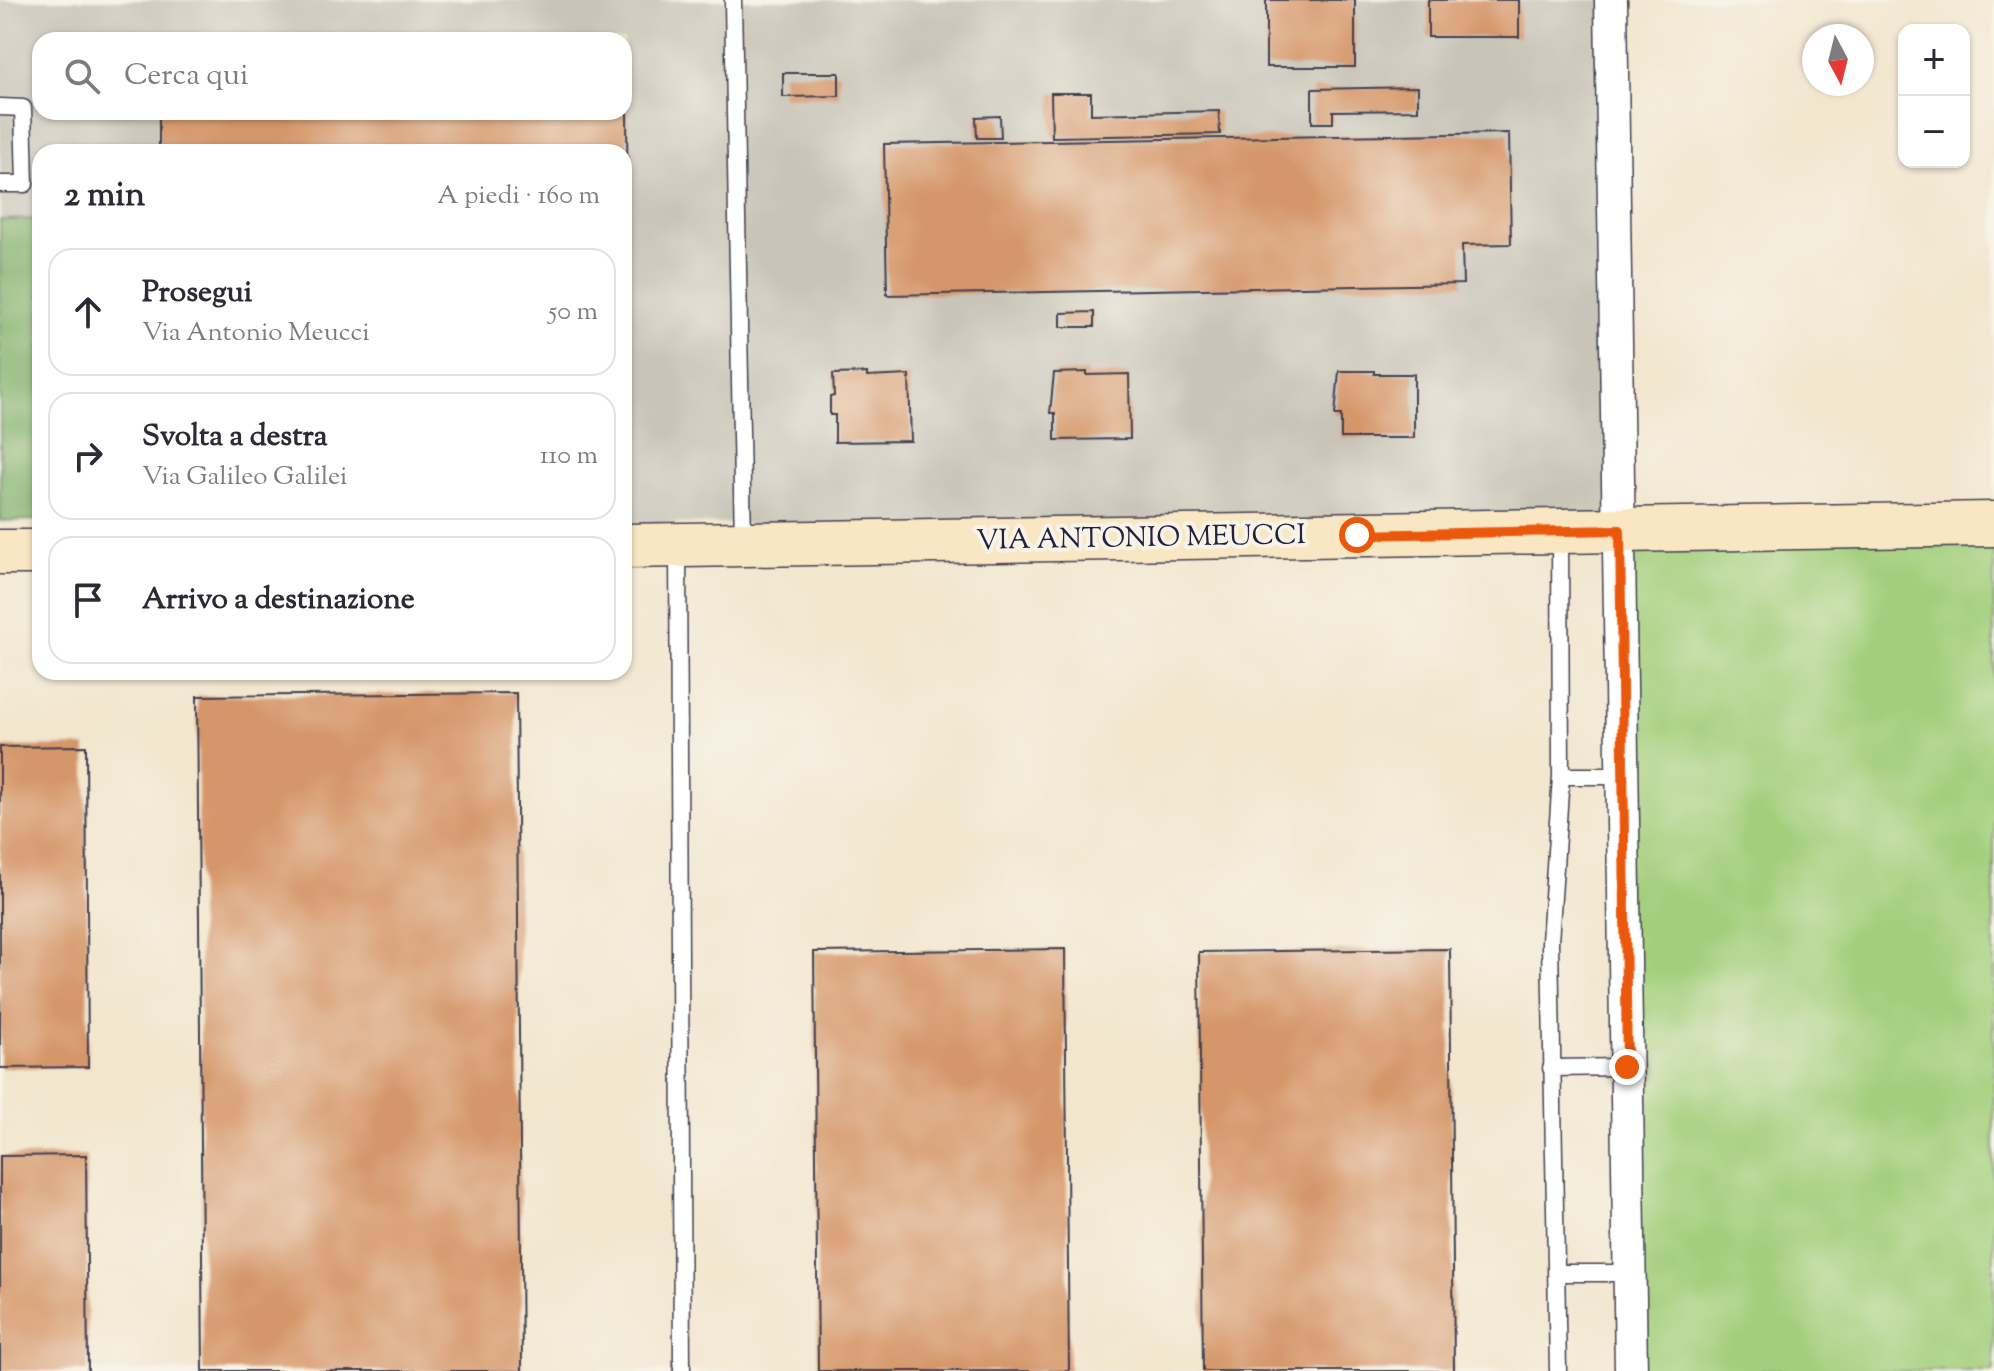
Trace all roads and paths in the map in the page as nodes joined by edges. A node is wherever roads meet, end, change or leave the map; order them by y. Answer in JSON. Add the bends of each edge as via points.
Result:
{"nodes":[{"id":1,"x":733,"y":0,"type":"edge"},
{"id":2,"x":1611,"y":0,"type":"edge"},
{"id":3,"x":0,"y":107,"type":"edge"},
{"id":4,"x":0,"y":184,"type":"edge"},
{"id":5,"x":1994,"y":524,"type":"edge"},
{"id":6,"x":1620,"y":530,"type":"junction"},
{"id":7,"x":1560,"y":532,"type":"junction"},
{"id":8,"x":743,"y":545,"type":"junction"},
{"id":9,"x":632,"y":546,"type":"edge"},
{"id":10,"x":678,"y":546,"type":"junction"},
{"id":11,"x":0,"y":552,"type":"edge"},
{"id":12,"x":32,"y":552,"type":"edge"},
{"id":13,"x":1561,"y":776,"type":"junction"},
{"id":14,"x":1624,"y":776,"type":"junction"},
{"id":15,"x":1627,"y":1067,"type":"junction"},
{"id":16,"x":1551,"y":1068,"type":"junction"},
{"id":17,"x":1556,"y":1273,"type":"junction"},
{"id":18,"x":1630,"y":1273,"type":"junction"},
{"id":19,"x":682,"y":1371,"type":"edge"},
{"id":20,"x":1558,"y":1371,"type":"edge"},
{"id":21,"x":1631,"y":1371,"type":"edge"}],
"edges":[{"from":1,"to":8,"type":"lane"},
{"from":2,"to":6,"type":"street"},
{"from":3,"to":4,"type":"lane","via":[[23,108],[25,184]]},
{"from":5,"to":6,"type":"street","name":"VIA ANTONIO MEUCCI"},
{"from":6,"to":7,"type":"street","name":"VIA ANTONIO MEUCCI"},
{"from":6,"to":14,"type":"street"},
{"from":7,"to":8,"type":"street","name":"VIA ANTONIO MEUCCI"},
{"from":7,"to":13,"type":"lane"},
{"from":8,"to":10,"type":"street","name":"VIA ANTONIO MEUCCI"},
{"from":9,"to":10,"type":"street","name":"VIA ANTONIO MEUCCI"},
{"from":10,"to":19,"type":"lane"},
{"from":11,"to":12,"type":"street"},
{"from":13,"to":14,"type":"lane"},
{"from":13,"to":16,"type":"lane","via":[[1550,942]]},
{"from":14,"to":15,"type":"street"},
{"from":15,"to":16,"type":"lane"},
{"from":15,"to":18,"type":"street"},
{"from":16,"to":17,"type":"lane"},
{"from":17,"to":18,"type":"lane"},
{"from":17,"to":20,"type":"lane"},
{"from":18,"to":21,"type":"street"}]}
